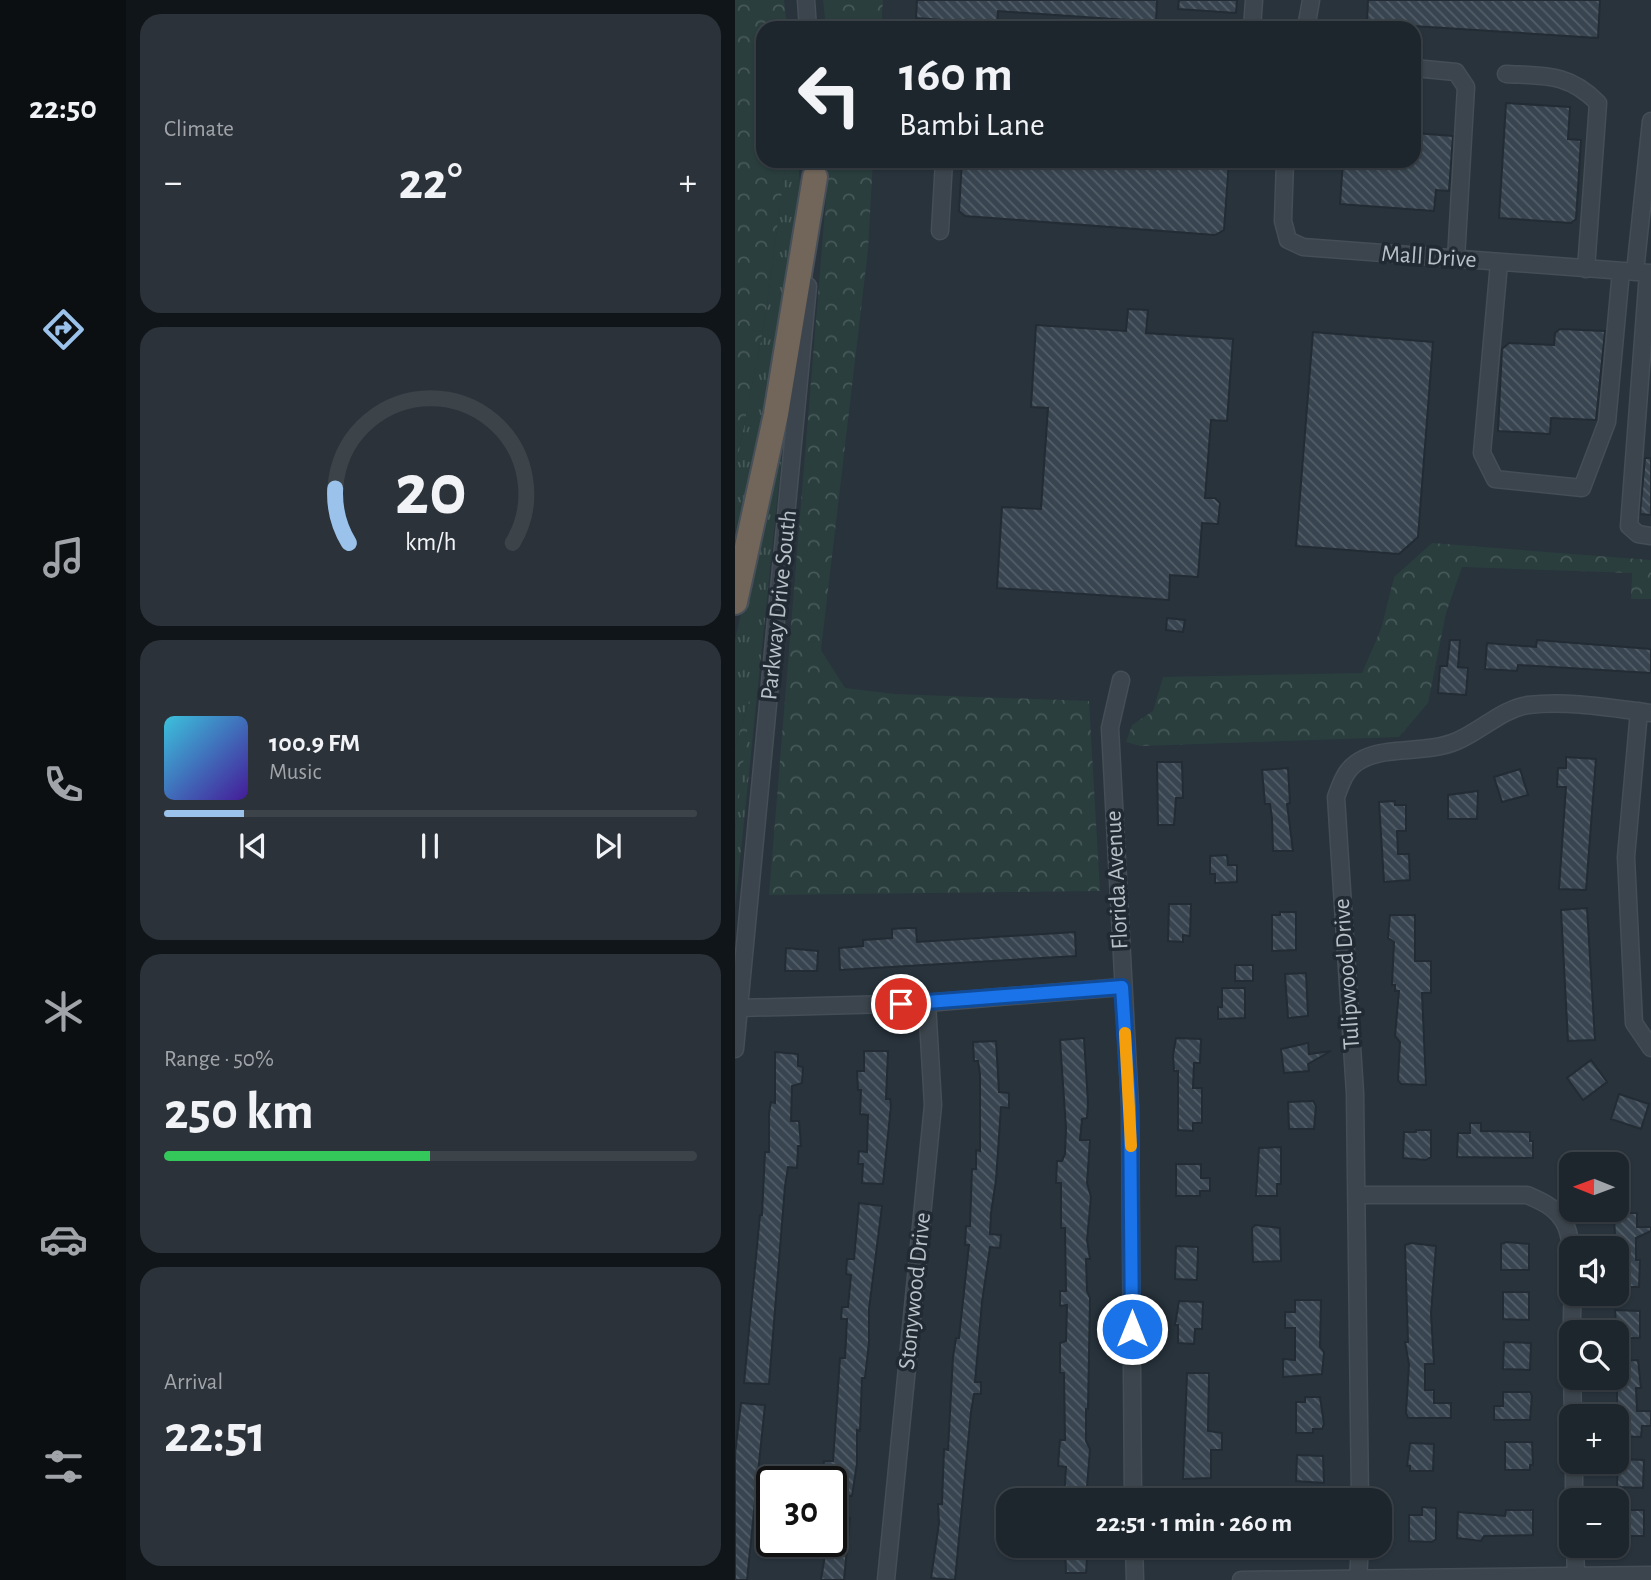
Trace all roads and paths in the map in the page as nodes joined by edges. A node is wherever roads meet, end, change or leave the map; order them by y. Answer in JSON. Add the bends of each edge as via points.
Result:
{"nodes":[{"id":1,"x":807,"y":0,"type":"edge"},
{"id":2,"x":1254,"y":0,"type":"edge"},
{"id":3,"x":1311,"y":0,"type":"edge"},
{"id":4,"x":808,"y":21,"type":"edge"},
{"id":5,"x":1252,"y":21,"type":"edge"},
{"id":6,"x":1307,"y":21,"type":"edge"},
{"id":7,"x":1421,"y":69,"type":"edge"},
{"id":8,"x":1506,"y":74,"type":"dead end"},
{"id":9,"x":1651,"y":121,"type":"edge"},
{"id":10,"x":944,"y":168,"type":"edge"},
{"id":11,"x":1285,"y":168,"type":"edge"},
{"id":12,"x":815,"y":169,"type":"edge"},
{"id":13,"x":940,"y":232,"type":"dead end"},
{"id":14,"x":1456,"y":259,"type":"junction"},
{"id":15,"x":1499,"y":262,"type":"junction"},
{"id":16,"x":1586,"y":269,"type":"junction"},
{"id":17,"x":1639,"y":273,"type":"edge"},
{"id":18,"x":1651,"y":536,"type":"edge"},
{"id":19,"x":735,"y":602,"type":"edge"},
{"id":20,"x":1121,"y":680,"type":"dead end"},
{"id":21,"x":1645,"y":712,"type":"edge"},
{"id":22,"x":1122,"y":987,"type":"junction"},
{"id":23,"x":927,"y":1003,"type":"junction"},
{"id":24,"x":739,"y":1008,"type":"junction"},
{"id":25,"x":1651,"y":1048,"type":"edge"},
{"id":26,"x":735,"y":1049,"type":"edge"},
{"id":27,"x":1358,"y":1195,"type":"junction"},
{"id":28,"x":1572,"y":1320,"type":"edge"},
{"id":29,"x":1133,"y":1488,"type":"edge"},
{"id":30,"x":1360,"y":1488,"type":"edge"},
{"id":31,"x":1134,"y":1558,"type":"edge"},
{"id":32,"x":1360,"y":1558,"type":"edge"},
{"id":33,"x":1575,"y":1558,"type":"edge"},
{"id":34,"x":1651,"y":1575,"type":"edge"},
{"id":35,"x":1576,"y":1576,"type":"junction"},
{"id":36,"x":1359,"y":1578,"type":"edge"},
{"id":37,"x":886,"y":1580,"type":"edge"},
{"id":38,"x":1135,"y":1580,"type":"edge"},
{"id":39,"x":1241,"y":1580,"type":"edge"}],
"edges":[{"from":1,"to":4,"type":"street"},
{"from":2,"to":5,"type":"street"},
{"from":3,"to":6,"type":"street"},
{"from":7,"to":14,"type":"street","via":[[1455,72],[1466,87]]},
{"from":8,"to":16,"type":"street","via":[[1555,76],[1581,86],[1598,103]]},
{"from":9,"to":17,"type":"street"},
{"from":10,"to":13,"type":"street"},
{"from":11,"to":14,"type":"street","name":"Mall Drive","via":[[1283,221],[1288,240],[1312,248]]},
{"from":12,"to":19,"type":"highway","via":[[776,414]]},
{"from":12,"to":24,"type":"street","name":"Parkway Drive South","via":[[793,462]]},
{"from":14,"to":15,"type":"street","name":"Mall Drive"},
{"from":15,"to":16,"type":"street","name":"Mall Drive"},
{"from":15,"to":17,"type":"street","via":[[1482,453],[1495,479],[1582,488],[1607,422]]},
{"from":16,"to":17,"type":"street","name":"Mall Drive"},
{"from":17,"to":18,"type":"street","via":[[1629,526],[1638,534]]},
{"from":20,"to":22,"type":"street","name":"Florida Avenue","via":[[1110,728]]},
{"from":21,"to":25,"type":"street","via":[[1626,857],[1634,1023]]},
{"from":21,"to":27,"type":"street","name":"Tulipwood Drive","via":[[1525,705],[1456,741],[1418,752],[1377,754],[1361,759],[1344,774],[1336,797]]},
{"from":22,"to":23,"type":"street"},
{"from":22,"to":29,"type":"street","name":"Florida Avenue","via":[[1130,1107]]},
{"from":23,"to":24,"type":"street"},
{"from":23,"to":37,"type":"street","name":"Stonywood Drive","via":[[933,1105]]},
{"from":24,"to":26,"type":"street","name":"Parkway Drive South"},
{"from":27,"to":28,"type":"street","via":[[1527,1195],[1549,1205],[1564,1221],[1570,1240]]},
{"from":27,"to":30,"type":"street","name":"Tulipwood Drive"},
{"from":31,"to":38,"type":"street"},
{"from":32,"to":36,"type":"street"},
{"from":33,"to":35,"type":"street"},
{"from":34,"to":35,"type":"street"},
{"from":35,"to":36,"type":"street"},
{"from":36,"to":39,"type":"street"}]}
